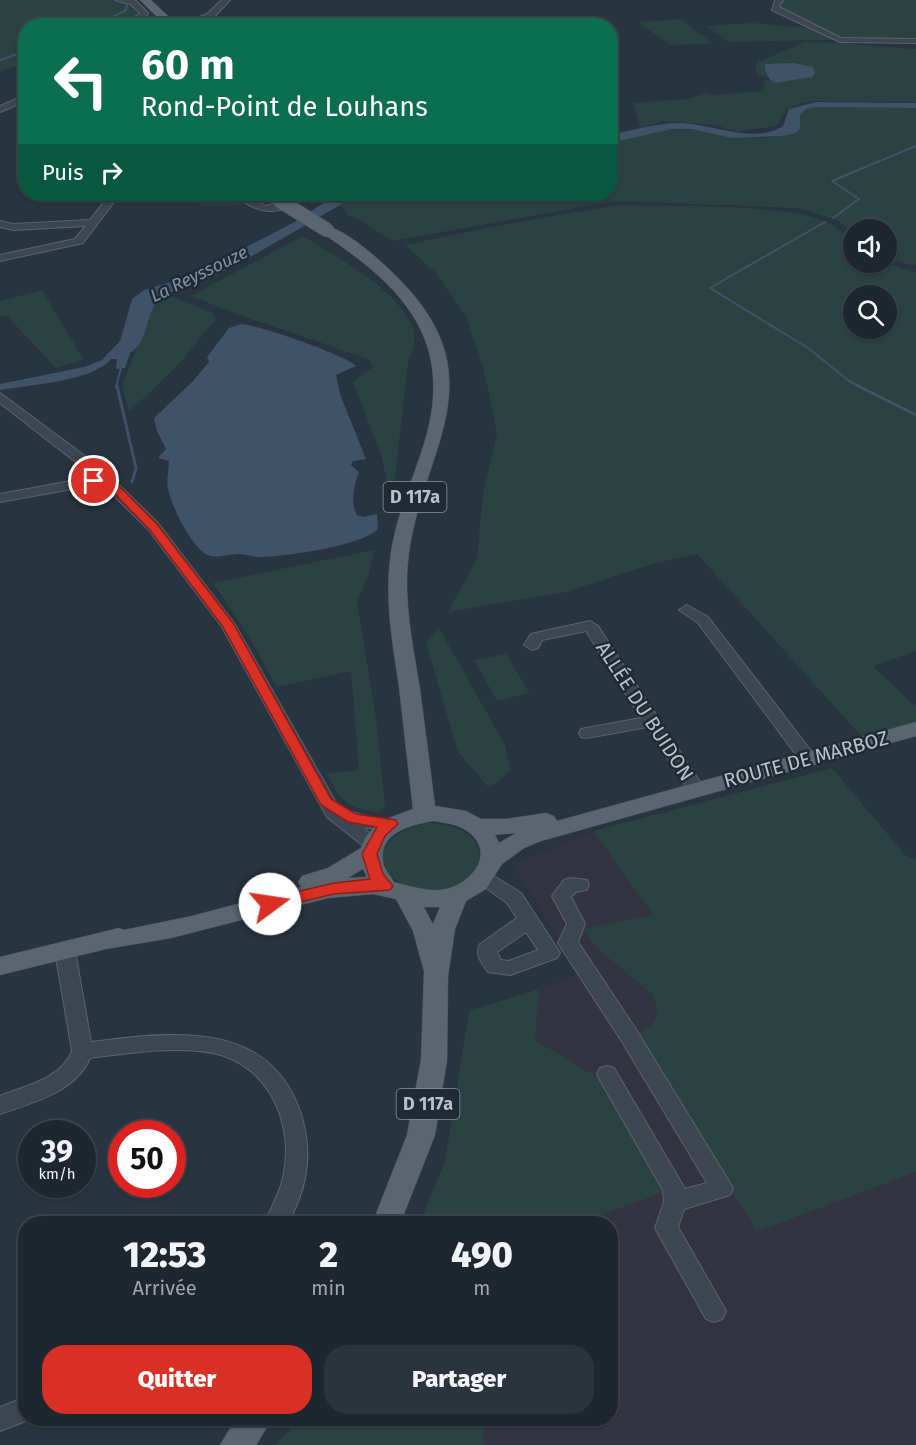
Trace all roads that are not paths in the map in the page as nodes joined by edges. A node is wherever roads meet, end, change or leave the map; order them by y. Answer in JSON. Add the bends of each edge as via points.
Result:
{"nodes":[{"id":1,"x":119,"y":0,"type":"edge"},
{"id":2,"x":145,"y":0,"type":"edge"},
{"id":3,"x":226,"y":0,"type":"edge"},
{"id":4,"x":779,"y":0,"type":"edge"},
{"id":5,"x":141,"y":18,"type":"edge"},
{"id":6,"x":164,"y":18,"type":"edge"},
{"id":7,"x":205,"y":18,"type":"edge"},
{"id":8,"x":916,"y":40,"type":"edge"},
{"id":9,"x":18,"y":101,"type":"edge"},
{"id":10,"x":0,"y":109,"type":"edge"},
{"id":11,"x":108,"y":201,"type":"edge"},
{"id":12,"x":249,"y":201,"type":"edge"},
{"id":13,"x":280,"y":201,"type":"edge"},
{"id":14,"x":292,"y":201,"type":"edge"},
{"id":15,"x":93,"y":223,"type":"junction"},
{"id":16,"x":0,"y":224,"type":"edge"},
{"id":17,"x":0,"y":258,"type":"edge"},
{"id":18,"x":0,"y":397,"type":"edge"},
{"id":19,"x":94,"y":481,"type":"junction"},
{"id":20,"x":0,"y":498,"type":"edge"},
{"id":21,"x":687,"y":610,"type":"dead end"},
{"id":22,"x":532,"y":645,"type":"dead end"},
{"id":23,"x":651,"y":721,"type":"junction"},
{"id":24,"x":916,"y":729,"type":"edge"},
{"id":25,"x":587,"y":733,"type":"dead end"},
{"id":26,"x":809,"y":760,"type":"junction"},
{"id":27,"x":696,"y":789,"type":"junction"},
{"id":28,"x":326,"y":802,"type":"junction"},
{"id":29,"x":425,"y":813,"type":"junction"},
{"id":30,"x":391,"y":824,"type":"junction"},
{"id":31,"x":475,"y":827,"type":"junction"},
{"id":32,"x":370,"y":849,"type":"junction"},
{"id":33,"x":488,"y":869,"type":"junction"},
{"id":34,"x":580,"y":885,"type":"dead end"},
{"id":35,"x":395,"y":891,"type":"junction"},
{"id":36,"x":456,"y":896,"type":"junction"},
{"id":37,"x":529,"y":920,"type":"dead end"},
{"id":38,"x":108,"y":941,"type":"junction"},
{"id":39,"x":65,"y":951,"type":"junction"},
{"id":40,"x":0,"y":966,"type":"edge"},
{"id":41,"x":436,"y":976,"type":"junction"},
{"id":42,"x":81,"y":1051,"type":"junction"},
{"id":43,"x":607,"y":1074,"type":"dead end"},
{"id":44,"x":0,"y":1105,"type":"edge"},
{"id":45,"x":675,"y":1202,"type":"junction"},
{"id":46,"x":281,"y":1216,"type":"edge"},
{"id":47,"x":389,"y":1216,"type":"edge"},
{"id":48,"x":714,"y":1311,"type":"dead end"},
{"id":49,"x":18,"y":1412,"type":"edge"},
{"id":50,"x":0,"y":1419,"type":"edge"},
{"id":51,"x":251,"y":1426,"type":"edge"},
{"id":52,"x":236,"y":1445,"type":"edge"}],
"edges":[{"from":1,"to":5,"type":"street","via":[[132,2],[144,13]]},
{"from":2,"to":6,"type":"main road"},
{"from":3,"to":7,"type":"street"},
{"from":4,"to":8,"type":"street","via":[[775,8],[834,38]]},
{"from":9,"to":10,"type":"street"},
{"from":11,"to":15,"type":"street"},
{"from":12,"to":14,"type":"street","via":[[267,210]]},
{"from":13,"to":29,"type":"main road","number":"D 117a","bridge":true,"via":[[384,269],[411,297],[427,321],[443,370],[440,420],[407,520],[397,590]]},
{"from":15,"to":16,"type":"street"},
{"from":15,"to":17,"type":"street","via":[[79,241]]},
{"from":18,"to":19,"type":"street","via":[[92,468]]},
{"from":19,"to":20,"type":"street"},
{"from":19,"to":28,"type":"street","via":[[116,489],[153,526],[224,619]]},
{"from":21,"to":26,"type":"street","via":[[703,620]]},
{"from":22,"to":23,"type":"street","name":"ALLÉE DU BUIDON","via":[[536,637],[590,626]]},
{"from":23,"to":25,"type":"street"},
{"from":23,"to":27,"type":"street","name":"ALLÉE DU BUIDON"},
{"from":24,"to":26,"type":"main road","name":"ROUTE DE MARBOZ"},
{"from":26,"to":27,"type":"main road","name":"ROUTE DE MARBOZ"},
{"from":27,"to":31,"type":"main road","name":"ROUTE DE MARBOZ","via":[[543,821]]},
{"from":27,"to":33,"type":"main road","name":"ROUTE DE MARBOZ","via":[[534,835],[516,842]]},
{"from":28,"to":30,"type":"street","via":[[353,819]]},
{"from":28,"to":32,"type":"street"},
{"from":29,"to":30,"type":"main road"},
{"from":29,"to":31,"type":"main road","via":[[452,816]]},
{"from":30,"to":32,"type":"main road","via":[[379,833]]},
{"from":31,"to":33,"type":"main road","via":[[490,848]]},
{"from":32,"to":35,"type":"main road","via":[[376,876]]},
{"from":32,"to":38,"type":"main road","via":[[336,874],[155,924]]},
{"from":33,"to":36,"type":"main road","via":[[467,891]]},
{"from":33,"to":37,"type":"street"},
{"from":34,"to":45,"type":"street","via":[[571,885],[561,897],[576,924],[568,943],[722,1188]]},
{"from":35,"to":36,"type":"main road","via":[[437,899]]},
{"from":35,"to":38,"type":"main road","via":[[362,884],[334,888],[141,937]]},
{"from":35,"to":41,"type":"main road","number":"D 117a","via":[[426,931]]},
{"from":36,"to":41,"type":"main road","number":"D 117a","via":[[443,929]]},
{"from":38,"to":39,"type":"main road"},
{"from":39,"to":40,"type":"main road"},
{"from":39,"to":42,"type":"street"},
{"from":41,"to":47,"type":"main road","number":"D 117a","via":[[436,1035],[427,1108],[421,1135]]},
{"from":42,"to":44,"type":"street","via":[[79,1064],[68,1075]]},
{"from":42,"to":46,"type":"street","via":[[186,1041],[230,1047],[266,1069],[291,1108],[300,1153]]},
{"from":43,"to":45,"type":"street","via":[[674,1189]]},
{"from":45,"to":48,"type":"street","via":[[666,1228]]},
{"from":49,"to":50,"type":"street"},
{"from":51,"to":52,"type":"main road"}]}
